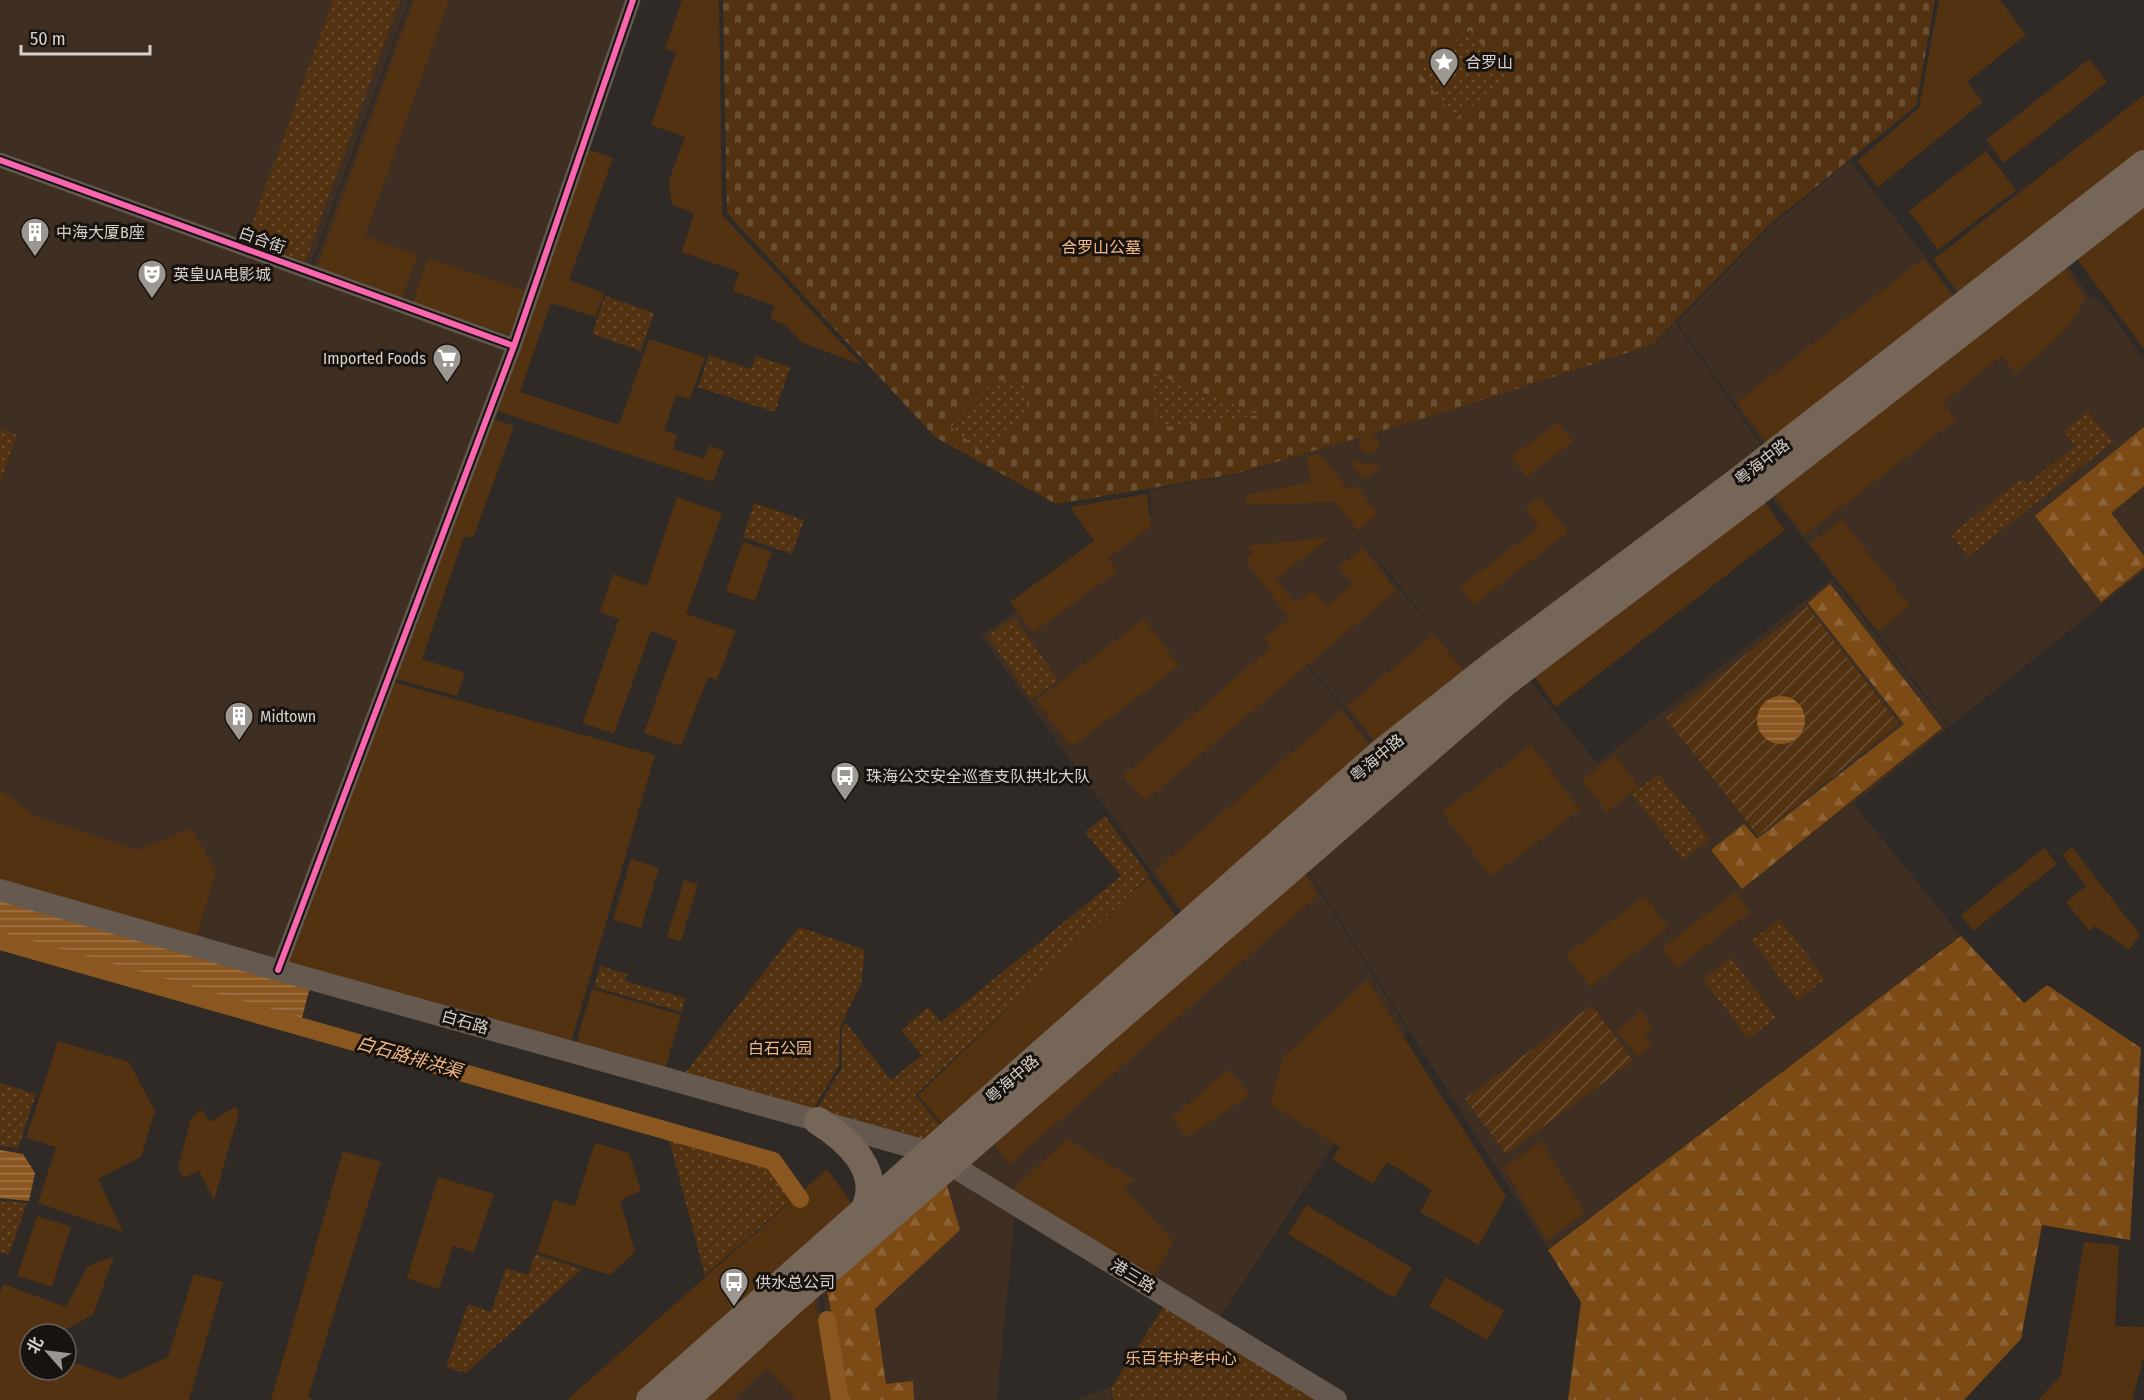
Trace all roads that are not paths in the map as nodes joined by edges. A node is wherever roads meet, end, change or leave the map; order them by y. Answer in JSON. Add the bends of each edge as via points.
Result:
{"nodes":[{"id":1,"x":633,"y":0,"type":"edge"},
{"id":2,"x":0,"y":159,"type":"edge"},
{"id":3,"x":2144,"y":164,"type":"edge"},
{"id":4,"x":2144,"y":190,"type":"edge"},
{"id":5,"x":514,"y":346,"type":"junction"},
{"id":6,"x":0,"y":890,"type":"edge"},
{"id":7,"x":278,"y":970,"type":"junction"},
{"id":8,"x":818,"y":1120,"type":"junction"},
{"id":9,"x":940,"y":1158,"type":"junction"},
{"id":10,"x":864,"y":1210,"type":"junction"},
{"id":11,"x":650,"y":1400,"type":"edge"},
{"id":12,"x":685,"y":1400,"type":"edge"},
{"id":13,"x":1336,"y":1400,"type":"edge"}],
"edges":[{"from":1,"to":5,"type":"street"},
{"from":2,"to":5,"type":"street","name":"白合街"},
{"from":3,"to":9,"type":"highway","name":"粤海中路","via":[[1741,479],[1381,753]]},
{"from":4,"to":9,"type":"highway","name":"粤海中路","via":[[1507,681]]},
{"from":5,"to":7,"type":"street"},
{"from":6,"to":7,"type":"main road","name":"白石路"},
{"from":7,"to":8,"type":"main road","name":"白石路"},
{"from":8,"to":9,"type":"main road","name":"白石路"},
{"from":8,"to":10,"type":"highway","via":[[841,1137],[862,1162],[870,1181],[869,1201]]},
{"from":9,"to":10,"type":"highway","name":"粤海中路"},
{"from":9,"to":12,"type":"highway","name":"粤海中路"},
{"from":9,"to":13,"type":"main road","name":"港三路"},
{"from":10,"to":11,"type":"highway","name":"粤海中路"}]}
